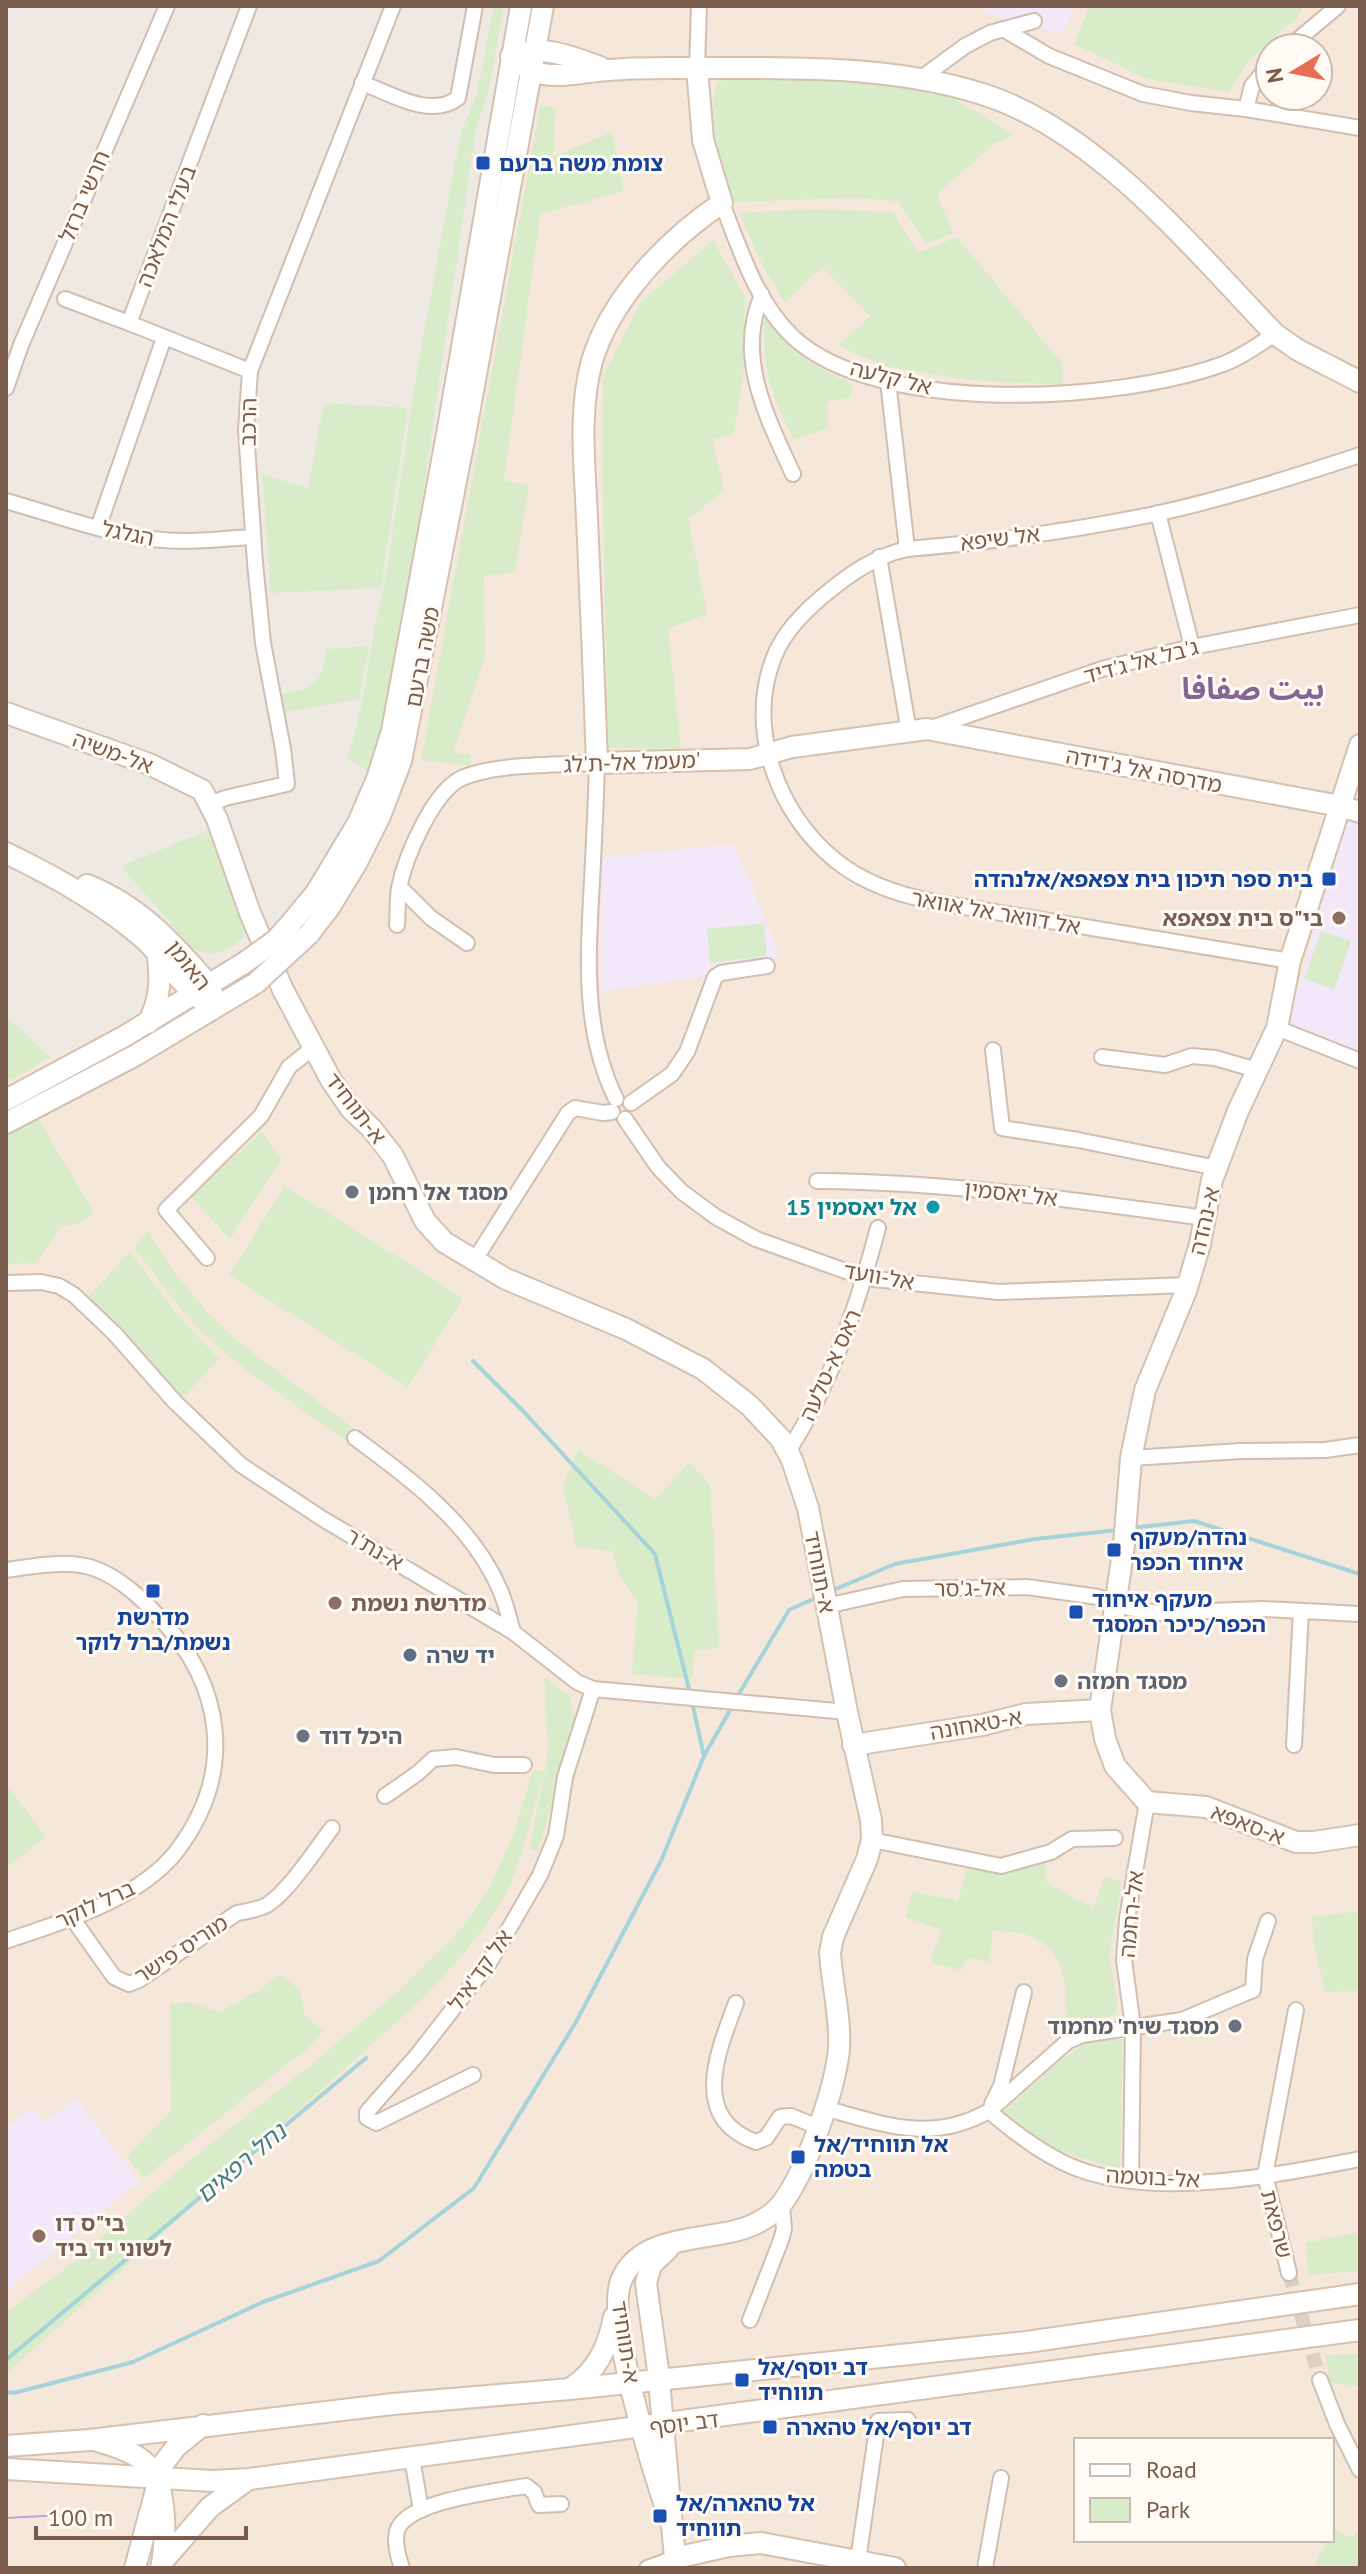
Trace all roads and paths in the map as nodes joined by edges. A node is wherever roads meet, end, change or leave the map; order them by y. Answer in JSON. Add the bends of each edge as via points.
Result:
{"nodes":[{"id":1,"x":167,"y":6,"type":"edge"},
{"id":2,"x":249,"y":6,"type":"edge"},
{"id":3,"x":393,"y":6,"type":"edge"},
{"id":4,"x":475,"y":6,"type":"edge"},
{"id":5,"x":521,"y":6,"type":"edge"},
{"id":6,"x":699,"y":6,"type":"edge"},
{"id":7,"x":1338,"y":6,"type":"edge"},
{"id":8,"x":543,"y":8,"type":"edge"},
{"id":9,"x":1034,"y":21,"type":"dead end"},
{"id":10,"x":1003,"y":29,"type":"junction"},
{"id":11,"x":1307,"y":32,"type":"edge"},
{"id":12,"x":534,"y":50,"type":"junction"},
{"id":13,"x":511,"y":56,"type":"junction"},
{"id":14,"x":577,"y":59,"type":"junction"},
{"id":15,"x":697,"y":68,"type":"junction"},
{"id":16,"x":608,"y":70,"type":"junction"},
{"id":17,"x":531,"y":71,"type":"junction"},
{"id":18,"x":920,"y":79,"type":"junction"},
{"id":19,"x":362,"y":83,"type":"junction"},
{"id":20,"x":1254,"y":84,"type":"edge"},
{"id":21,"x":1246,"y":109,"type":"junction"},
{"id":22,"x":1360,"y":128,"type":"edge"},
{"id":23,"x":722,"y":203,"type":"junction"},
{"id":24,"x":762,"y":295,"type":"junction"},
{"id":25,"x":65,"y":299,"type":"dead end"},
{"id":26,"x":129,"y":323,"type":"junction"},
{"id":27,"x":1275,"y":334,"type":"junction"},
{"id":28,"x":164,"y":338,"type":"junction"},
{"id":29,"x":250,"y":371,"type":"junction"},
{"id":30,"x":888,"y":381,"type":"junction"},
{"id":31,"x":1360,"y":382,"type":"edge"},
{"id":32,"x":6,"y":388,"type":"edge"},
{"id":33,"x":1360,"y":455,"type":"edge"},
{"id":34,"x":793,"y":474,"type":"dead end"},
{"id":35,"x":6,"y":501,"type":"edge"},
{"id":36,"x":1158,"y":513,"type":"junction"},
{"id":37,"x":98,"y":528,"type":"junction"},
{"id":38,"x":253,"y":537,"type":"junction"},
{"id":39,"x":907,"y":549,"type":"junction"},
{"id":40,"x":879,"y":557,"type":"junction"},
{"id":41,"x":1360,"y":615,"type":"edge"},
{"id":42,"x":1192,"y":647,"type":"junction"},
{"id":43,"x":6,"y":713,"type":"edge"},
{"id":44,"x":918,"y":730,"type":"junction"},
{"id":45,"x":1360,"y":745,"type":"edge"},
{"id":46,"x":769,"y":755,"type":"junction"},
{"id":47,"x":597,"y":763,"type":"junction"},
{"id":48,"x":211,"y":804,"type":"junction"},
{"id":49,"x":1350,"y":809,"type":"edge"},
{"id":50,"x":6,"y":853,"type":"edge"},
{"id":51,"x":39,"y":868,"type":"junction"},
{"id":52,"x":400,"y":887,"type":"junction"},
{"id":53,"x":397,"y":925,"type":"dead end"},
{"id":54,"x":300,"y":928,"type":"junction"},
{"id":55,"x":467,"y":943,"type":"dead end"},
{"id":56,"x":157,"y":951,"type":"junction"},
{"id":57,"x":1290,"y":961,"type":"junction"},
{"id":58,"x":767,"y":966,"type":"dead end"},
{"id":59,"x":202,"y":990,"type":"junction"},
{"id":60,"x":215,"y":1008,"type":"junction"},
{"id":61,"x":148,"y":1023,"type":"junction"},
{"id":62,"x":1277,"y":1028,"type":"junction"},
{"id":63,"x":314,"y":1047,"type":"junction"},
{"id":64,"x":993,"y":1050,"type":"dead end"},
{"id":65,"x":1102,"y":1057,"type":"dead end"},
{"id":66,"x":1360,"y":1061,"type":"edge"},
{"id":67,"x":1257,"y":1070,"type":"junction"},
{"id":68,"x":6,"y":1100,"type":"edge"},
{"id":69,"x":621,"y":1108,"type":"junction"},
{"id":70,"x":6,"y":1123,"type":"edge"},
{"id":71,"x":1217,"y":1168,"type":"junction"},
{"id":72,"x":817,"y":1181,"type":"dead end"},
{"id":73,"x":1205,"y":1218,"type":"junction"},
{"id":74,"x":878,"y":1228,"type":"dead end"},
{"id":75,"x":207,"y":1258,"type":"dead end"},
{"id":76,"x":474,"y":1261,"type":"junction"},
{"id":77,"x":865,"y":1278,"type":"junction"},
{"id":78,"x":6,"y":1283,"type":"edge"},
{"id":79,"x":1188,"y":1285,"type":"junction"},
{"id":80,"x":355,"y":1438,"type":"dead end"},
{"id":81,"x":1360,"y":1445,"type":"edge"},
{"id":82,"x":788,"y":1452,"type":"junction"},
{"id":83,"x":1131,"y":1458,"type":"junction"},
{"id":84,"x":6,"y":1570,"type":"edge"},
{"id":85,"x":1114,"y":1602,"type":"junction"},
{"id":86,"x":826,"y":1606,"type":"junction"},
{"id":87,"x":1301,"y":1611,"type":"junction"},
{"id":88,"x":1360,"y":1614,"type":"edge"},
{"id":89,"x":513,"y":1632,"type":"junction"},
{"id":90,"x":593,"y":1689,"type":"junction"},
{"id":91,"x":1100,"y":1710,"type":"junction"},
{"id":92,"x":847,"y":1712,"type":"junction"},
{"id":93,"x":853,"y":1745,"type":"junction"},
{"id":94,"x":1294,"y":1745,"type":"dead end"},
{"id":95,"x":524,"y":1765,"type":"dead end"},
{"id":96,"x":385,"y":1796,"type":"dead end"},
{"id":97,"x":1147,"y":1802,"type":"junction"},
{"id":98,"x":332,"y":1828,"type":"dead end"},
{"id":99,"x":1360,"y":1835,"type":"edge"},
{"id":100,"x":1115,"y":1838,"type":"dead end"},
{"id":101,"x":872,"y":1840,"type":"junction"},
{"id":102,"x":72,"y":1918,"type":"junction"},
{"id":103,"x":1268,"y":1921,"type":"dead end"},
{"id":104,"x":6,"y":1941,"type":"edge"},
{"id":105,"x":1024,"y":1992,"type":"dead end"},
{"id":106,"x":736,"y":2003,"type":"dead end"},
{"id":107,"x":1296,"y":2010,"type":"dead end"},
{"id":108,"x":1133,"y":2027,"type":"junction"},
{"id":109,"x":473,"y":2075,"type":"dead end"},
{"id":110,"x":989,"y":2111,"type":"junction"},
{"id":111,"x":821,"y":2118,"type":"junction"},
{"id":112,"x":1360,"y":2159,"type":"edge"},
{"id":113,"x":1265,"y":2175,"type":"junction"},
{"id":114,"x":1131,"y":2180,"type":"junction"},
{"id":115,"x":782,"y":2205,"type":"junction"},
{"id":116,"x":678,"y":2243,"type":"junction"},
{"id":117,"x":1289,"y":2273,"type":"tunnel mouth"},
{"id":118,"x":618,"y":2293,"type":"junction"},
{"id":119,"x":1360,"y":2294,"type":"edge"},
{"id":120,"x":648,"y":2304,"type":"junction"},
{"id":121,"x":750,"y":2320,"type":"dead end"},
{"id":122,"x":1360,"y":2330,"type":"edge"},
{"id":123,"x":659,"y":2380,"type":"junction"},
{"id":124,"x":1320,"y":2380,"type":"tunnel mouth"},
{"id":125,"x":631,"y":2382,"type":"junction"},
{"id":126,"x":570,"y":2389,"type":"junction"},
{"id":127,"x":908,"y":2420,"type":"dead end"},
{"id":128,"x":203,"y":2425,"type":"junction"},
{"id":129,"x":652,"y":2427,"type":"junction"},
{"id":130,"x":90,"y":2440,"type":"junction"},
{"id":131,"x":6,"y":2446,"type":"edge"},
{"id":132,"x":412,"y":2458,"type":"junction"},
{"id":133,"x":6,"y":2469,"type":"edge"},
{"id":134,"x":1360,"y":2470,"type":"edge"},
{"id":135,"x":157,"y":2478,"type":"junction"},
{"id":136,"x":1001,"y":2478,"type":"dead end"},
{"id":137,"x":249,"y":2479,"type":"junction"},
{"id":138,"x":561,"y":2504,"type":"dead end"},
{"id":139,"x":421,"y":2510,"type":"junction"},
{"id":140,"x":675,"y":2558,"type":"junction"},
{"id":141,"x":858,"y":2561,"type":"junction"},
{"id":142,"x":162,"y":2564,"type":"edge"},
{"id":143,"x":135,"y":2568,"type":"edge"},
{"id":144,"x":402,"y":2568,"type":"edge"},
{"id":145,"x":647,"y":2568,"type":"edge"},
{"id":146,"x":895,"y":2568,"type":"edge"},
{"id":147,"x":985,"y":2568,"type":"edge"}],
"edges":[{"from":1,"to":32,"type":"street","name":"חרשי ברזל"},
{"from":2,"to":26,"type":"street","name":"בעלי המלאכה"},
{"from":3,"to":19,"type":"street","name":"הרכב"},
{"from":4,"to":19,"type":"street","via":[[458,98],[449,105],[422,105]]},
{"from":5,"to":13,"type":"street","name":"משה ברעם"},
{"from":6,"to":15,"type":"street"},
{"from":7,"to":11,"type":"street"},
{"from":8,"to":12,"type":"street","name":"משה ברעם"},
{"from":8,"to":14,"type":"street","via":[[558,42]]},
{"from":9,"to":10,"type":"street"},
{"from":10,"to":18,"type":"street","via":[[965,46]]},
{"from":10,"to":21,"type":"street","via":[[1049,56],[1143,94]]},
{"from":12,"to":13,"type":"street"},
{"from":12,"to":14,"type":"street"},
{"from":12,"to":17,"type":"street","name":"משה ברעם"},
{"from":13,"to":17,"type":"street"},
{"from":13,"to":54,"type":"street","name":"משה ברעם","via":[[389,742],[358,823]]},
{"from":14,"to":16,"type":"street"},
{"from":15,"to":16,"type":"street"},
{"from":15,"to":18,"type":"street"},
{"from":15,"to":23,"type":"street","name":"אל קלעה","via":[[703,140]]},
{"from":16,"to":17,"type":"street"},
{"from":17,"to":54,"type":"street","name":"משה ברעם","via":[[401,761],[363,851],[329,908]]},
{"from":18,"to":27,"type":"street","via":[[995,99],[1070,139],[1116,174]]},
{"from":19,"to":29,"type":"street","name":"הרכב"},
{"from":20,"to":21,"type":"street"},
{"from":21,"to":22,"type":"street"},
{"from":23,"to":24,"type":"street","name":"אל קלעה"},
{"from":23,"to":47,"type":"street","via":[[633,285],[603,335],[587,384]]},
{"from":24,"to":30,"type":"street","name":"אל קלעה","via":[[794,338],[825,359]]},
{"from":24,"to":34,"type":"street","via":[[752,336],[754,377]]},
{"from":25,"to":26,"type":"street"},
{"from":26,"to":28,"type":"street"},
{"from":27,"to":30,"type":"street","name":"אל קלעה","via":[[1227,363],[1196,373],[1090,392],[1028,396]]},
{"from":27,"to":31,"type":"street"},
{"from":28,"to":29,"type":"street"},
{"from":28,"to":37,"type":"street"},
{"from":29,"to":38,"type":"street","name":"הרכב","via":[[246,430]]},
{"from":30,"to":39,"type":"street"},
{"from":33,"to":36,"type":"street","name":"אל שיפא"},
{"from":35,"to":37,"type":"street","name":"הגלגל"},
{"from":36,"to":39,"type":"street","name":"אל שיפא"},
{"from":36,"to":42,"type":"street"},
{"from":37,"to":38,"type":"street","name":"הגלגל","via":[[183,541]]},
{"from":38,"to":48,"type":"street","name":"הרכב","via":[[263,643],[287,784]]},
{"from":39,"to":40,"type":"street","name":"אל שיפא"},
{"from":40,"to":44,"type":"street"},
{"from":40,"to":46,"type":"street","name":"אל שיפא","via":[[804,612],[774,656],[764,699]]},
{"from":41,"to":42,"type":"street","name":"ג'בל אל ג'דיד"},
{"from":42,"to":44,"type":"street","name":"ג'בל אל ג'דיד","via":[[1102,669]]},
{"from":43,"to":48,"type":"street","name":"אל-משיה","via":[[192,783]]},
{"from":44,"to":46,"type":"street","name":"מעמל אל-ת'לג'","via":[[792,747]]},
{"from":44,"to":49,"type":"street","name":"מדרסה אל ג'דידה"},
{"from":45,"to":49,"type":"street","name":"א-נהדה"},
{"from":46,"to":47,"type":"street","name":"מעמל אל-ת'לג'"},
{"from":46,"to":57,"type":"street","name":"אל דוואר אל אוואר","via":[[790,806],[833,859],[902,895]]},
{"from":47,"to":52,"type":"street","name":"מעמל אל-ת'לג'","via":[[536,766],[460,779],[429,814]]},
{"from":47,"to":69,"type":"street","name":"אל-וועד","via":[[588,976],[596,1041]]},
{"from":48,"to":63,"type":"street","name":"א-תווחיד","via":[[250,913]]},
{"from":49,"to":57,"type":"street","name":"א-נהדה"},
{"from":50,"to":51,"type":"street","name":"האומן"},
{"from":51,"to":56,"type":"street","name":"האומן"},
{"from":51,"to":59,"type":"street","name":"האומן","via":[[92,887],[146,918],[182,952]]},
{"from":52,"to":53,"type":"street","name":"מעמל אל-ת'לג'"},
{"from":52,"to":55,"type":"street"},
{"from":54,"to":59,"type":"street","name":"משה ברעם","bridge":true},
{"from":54,"to":60,"type":"street","name":"משה ברעם","bridge":true,"via":[[256,983]]},
{"from":56,"to":59,"type":"street","name":"האומן"},
{"from":56,"to":61,"type":"street","via":[[160,985]]},
{"from":57,"to":62,"type":"street","name":"א-נהדה"},
{"from":58,"to":69,"type":"street","via":[[715,977],[687,1052],[672,1074]]},
{"from":59,"to":60,"type":"street","name":"האומן"},
{"from":59,"to":61,"type":"street","name":"משה ברעם"},
{"from":60,"to":70,"type":"street","name":"משה ברעם"},
{"from":61,"to":68,"type":"street","name":"משה ברעם"},
{"from":62,"to":66,"type":"street"},
{"from":62,"to":67,"type":"street","name":"א-נהדה"},
{"from":63,"to":75,"type":"street","name":"א-תווחיד","via":[[289,1067],[261,1116],[166,1210]]},
{"from":63,"to":76,"type":"street","name":"א-תווחיד","via":[[351,1109],[393,1156],[432,1231]]},
{"from":64,"to":71,"type":"street","via":[[1002,1128]]},
{"from":65,"to":67,"type":"street","via":[[1165,1065],[1192,1056]]},
{"from":67,"to":71,"type":"street","name":"א-נהדה"},
{"from":69,"to":76,"type":"street","via":[[603,1113],[575,1108],[568,1113]]},
{"from":69,"to":77,"type":"street","name":"אל-וועד","via":[[658,1167],[698,1205],[756,1239]]},
{"from":71,"to":73,"type":"street","name":"א-נהדה"},
{"from":72,"to":73,"type":"street","name":"אל יאסמין","via":[[1022,1193]]},
{"from":73,"to":79,"type":"street","name":"א-נהדה"},
{"from":74,"to":77,"type":"street","name":"ראס א-טלעה"},
{"from":76,"to":82,"type":"street","name":"א-תווחיד","via":[[703,1369],[759,1414]]},
{"from":77,"to":79,"type":"street","name":"אל-וועד","via":[[999,1292]]},
{"from":77,"to":82,"type":"street","name":"ראס א-טלעה","via":[[818,1402]]},
{"from":78,"to":89,"type":"street","name":"א-נת'ר","via":[[41,1282],[74,1295],[241,1465]]},
{"from":79,"to":83,"type":"street","name":"א-נהדה","via":[[1145,1390]]},
{"from":80,"to":89,"type":"street","via":[[419,1485],[480,1553],[500,1590]]},
{"from":81,"to":83,"type":"street"},
{"from":82,"to":86,"type":"street","name":"א-תווחיד","via":[[808,1508]]},
{"from":83,"to":85,"type":"street","name":"א-נהדה"},
{"from":84,"to":102,"type":"street","name":"ברל לוקר","via":[[64,1564],[116,1578],[178,1638],[209,1696],[216,1729],[216,1758],[205,1801],[175,1854],[134,1888]]},
{"from":85,"to":86,"type":"street","name":"אל-ג'סר","via":[[1027,1587],[958,1587],[903,1589]]},
{"from":85,"to":87,"type":"street","name":"אל-ג'סר","via":[[1157,1613]]},
{"from":85,"to":91,"type":"street","name":"א-נהדה"},
{"from":86,"to":92,"type":"street","name":"א-תווחיד"},
{"from":87,"to":88,"type":"street","name":"אל-ג'סר"},
{"from":87,"to":94,"type":"street"},
{"from":89,"to":90,"type":"street","name":"א-נת'ר"},
{"from":90,"to":92,"type":"street","name":"א-נת'ר"},
{"from":90,"to":109,"type":"street","name":"אל קד'איל","via":[[565,1777],[556,1836],[540,1875],[491,1960],[367,2118],[376,2123]]},
{"from":91,"to":93,"type":"street","name":"א-טאחונה","via":[[1026,1714]]},
{"from":91,"to":97,"type":"street","via":[[1115,1766]]},
{"from":92,"to":93,"type":"street","name":"א-תווחיד"},
{"from":93,"to":101,"type":"street","name":"א-תווחיד"},
{"from":95,"to":96,"type":"street","via":[[433,1759]]},
{"from":97,"to":99,"type":"street","name":"א-סאפא","via":[[1206,1807],[1296,1842]]},
{"from":97,"to":108,"type":"street","name":"אל-רחמה","via":[[1124,1960]]},
{"from":98,"to":102,"type":"street","name":"מוריס פישר","via":[[269,1904],[237,1913],[129,1984],[114,1977]]},
{"from":100,"to":101,"type":"street","via":[[1072,1839],[1051,1852],[1001,1866]]},
{"from":101,"to":111,"type":"street","name":"א-תווחיד","via":[[830,1953],[839,2050]]},
{"from":102,"to":104,"type":"street","name":"ברל לוקר"},
{"from":103,"to":108,"type":"street","via":[[1255,1959],[1253,1990],[1182,2020]]},
{"from":105,"to":110,"type":"street","via":[[1001,2086]]},
{"from":106,"to":111,"type":"street","via":[[714,2072],[714,2090],[726,2122],[756,2142],[766,2138],[780,2117]]},
{"from":107,"to":113,"type":"street"},
{"from":108,"to":110,"type":"street","via":[[1068,2041]]},
{"from":108,"to":114,"type":"street","name":"אל-רחמה"},
{"from":110,"to":111,"type":"street","via":[[958,2125],[919,2131]]},
{"from":110,"to":114,"type":"street","name":"אל-בוטמה","via":[[1021,2139],[1085,2172]]},
{"from":111,"to":115,"type":"street","name":"א-תווחיד"},
{"from":112,"to":113,"type":"street","name":"אל-בוטמה"},
{"from":113,"to":114,"type":"street","name":"אל-בוטמה","via":[[1178,2183]]},
{"from":113,"to":117,"type":"street","name":"שרפאת"},
{"from":115,"to":116,"type":"street","name":"א-תווחיד","via":[[736,2231]]},
{"from":115,"to":121,"type":"street","via":[[781,2240]]},
{"from":116,"to":118,"type":"street","name":"א-תווחיד","via":[[640,2256],[623,2276]]},
{"from":116,"to":120,"type":"street","name":"א-תווחיד","via":[[650,2268]]},
{"from":118,"to":120,"type":"street","via":[[636,2292]]},
{"from":118,"to":125,"type":"street","name":"א-תווחיד","via":[[618,2322]]},
{"from":118,"to":126,"type":"street","via":[[603,2356]]},
{"from":119,"to":123,"type":"street","name":"דב יוסף","via":[[1027,2342]]},
{"from":120,"to":123,"type":"street","name":"א-תווחיד"},
{"from":122,"to":129,"type":"street","name":"דב יוסף"},
{"from":123,"to":125,"type":"street","name":"דב יוסף"},
{"from":123,"to":129,"type":"street","name":"א-תווחיד"},
{"from":124,"to":134,"type":"street"},
{"from":125,"to":126,"type":"street","name":"דב יוסף"},
{"from":125,"to":129,"type":"street","name":"א-תווחיד"},
{"from":126,"to":128,"type":"street","name":"דב יוסף"},
{"from":127,"to":141,"type":"street","via":[[878,2421]]},
{"from":128,"to":130,"type":"street","name":"דב יוסף"},
{"from":128,"to":135,"type":"street","via":[[170,2453]]},
{"from":129,"to":132,"type":"street","name":"דב יוסף"},
{"from":129,"to":140,"type":"street"},
{"from":130,"to":131,"type":"street","name":"דב יוסף"},
{"from":130,"to":135,"type":"street","via":[[135,2456]]},
{"from":132,"to":137,"type":"street","name":"דב יוסף"},
{"from":132,"to":139,"type":"street"},
{"from":133,"to":135,"type":"street","name":"דב יוסף"},
{"from":135,"to":137,"type":"street","name":"דב יוסף"},
{"from":135,"to":142,"type":"street"},
{"from":135,"to":143,"type":"street"},
{"from":136,"to":147,"type":"street"},
{"from":137,"to":142,"type":"street","via":[[210,2507]]},
{"from":138,"to":139,"type":"street","via":[[539,2505],[526,2486]]},
{"from":139,"to":144,"type":"street","via":[[400,2523],[397,2532]]},
{"from":140,"to":141,"type":"street","via":[[761,2543]]},
{"from":140,"to":145,"type":"street"},
{"from":141,"to":146,"type":"street"}]}
